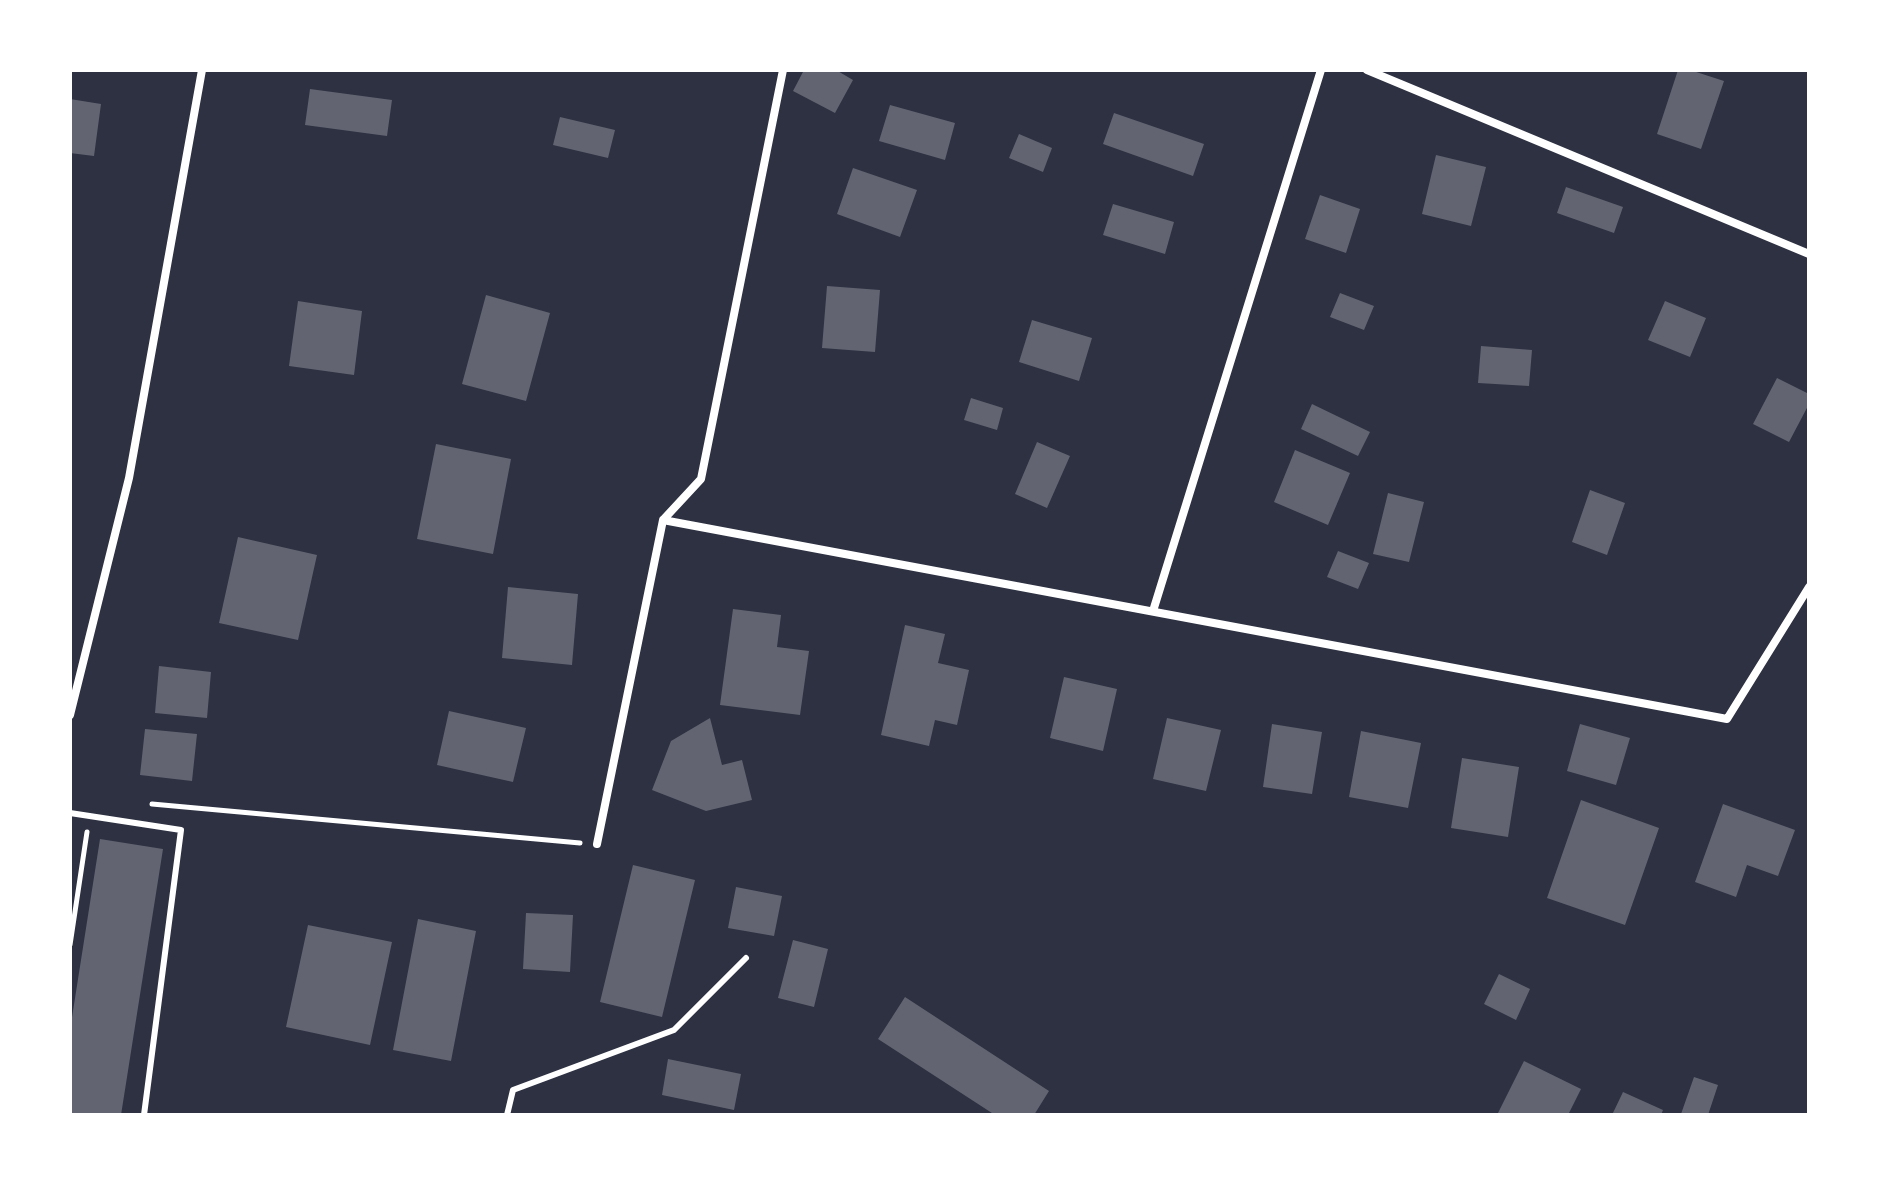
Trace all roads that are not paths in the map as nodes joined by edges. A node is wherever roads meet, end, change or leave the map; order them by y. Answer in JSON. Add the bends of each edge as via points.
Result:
{"nodes":[{"id":1,"x":202,"y":70,"type":"edge"},
{"id":2,"x":783,"y":70,"type":"edge"},
{"id":3,"x":1321,"y":70,"type":"edge"},
{"id":4,"x":1367,"y":70,"type":"edge"},
{"id":5,"x":1809,"y":254,"type":"edge"},
{"id":6,"x":663,"y":520,"type":"junction"},
{"id":7,"x":1809,"y":587,"type":"edge"},
{"id":8,"x":1153,"y":611,"type":"junction"},
{"id":9,"x":70,"y":715,"type":"edge"},
{"id":10,"x":70,"y":813,"type":"edge"},
{"id":11,"x":597,"y":844,"type":"road end"},
{"id":12,"x":746,"y":958,"type":"dead end"},
{"id":13,"x":144,"y":1115,"type":"edge"},
{"id":14,"x":507,"y":1115,"type":"edge"}],
"edges":[{"from":1,"to":9,"type":"street","via":[[129,478]]},
{"from":2,"to":6,"type":"street","via":[[701,479]]},
{"from":3,"to":8,"type":"street"},
{"from":4,"to":5,"type":"street"},
{"from":6,"to":8,"type":"street"},
{"from":6,"to":11,"type":"street"},
{"from":7,"to":8,"type":"street","via":[[1727,719]]},
{"from":10,"to":13,"type":"lane","via":[[181,830]]},
{"from":12,"to":14,"type":"lane","via":[[674,1030],[513,1090]]}]}
